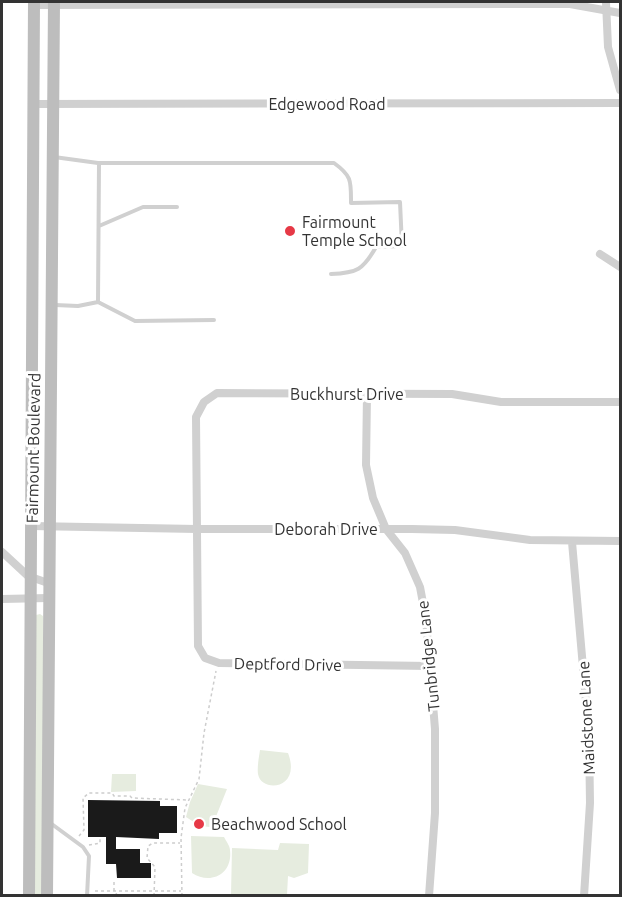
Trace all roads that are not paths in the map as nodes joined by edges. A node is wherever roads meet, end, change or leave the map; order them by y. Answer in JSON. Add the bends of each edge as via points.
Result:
{"nodes":[{"id":1,"x":34,"y":3,"type":"edge"},
{"id":2,"x":54,"y":3,"type":"edge"},
{"id":3,"x":216,"y":3,"type":"edge"},
{"id":4,"x":606,"y":6,"type":"edge"},
{"id":5,"x":621,"y":13,"type":"edge"},
{"id":6,"x":621,"y":90,"type":"edge"},
{"id":7,"x":621,"y":103,"type":"edge"},
{"id":8,"x":34,"y":104,"type":"junction"},
{"id":9,"x":53,"y":104,"type":"junction"},
{"id":10,"x":53,"y":157,"type":"junction"},
{"id":11,"x":99,"y":163,"type":"junction"},
{"id":12,"x":177,"y":207,"type":"dead end"},
{"id":13,"x":99,"y":226,"type":"junction"},
{"id":14,"x":600,"y":254,"type":"dead end"},
{"id":15,"x":621,"y":267,"type":"edge"},
{"id":16,"x":331,"y":274,"type":"dead end"},
{"id":17,"x":98,"y":302,"type":"junction"},
{"id":18,"x":51,"y":305,"type":"junction"},
{"id":19,"x":214,"y":320,"type":"dead end"},
{"id":20,"x":367,"y":394,"type":"junction"},
{"id":21,"x":621,"y":402,"type":"edge"},
{"id":22,"x":31,"y":526,"type":"junction"},
{"id":23,"x":49,"y":526,"type":"junction"},
{"id":24,"x":197,"y":529,"type":"junction"},
{"id":25,"x":386,"y":529,"type":"junction"},
{"id":26,"x":621,"y":541,"type":"edge"},
{"id":27,"x":572,"y":542,"type":"junction"},
{"id":28,"x":2,"y":552,"type":"edge"},
{"id":29,"x":30,"y":578,"type":"junction"},
{"id":30,"x":48,"y":583,"type":"junction"},
{"id":31,"x":48,"y":598,"type":"junction"},
{"id":32,"x":2,"y":599,"type":"edge"},
{"id":33,"x":30,"y":599,"type":"junction"},
{"id":34,"x":430,"y":666,"type":"junction"},
{"id":35,"x":48,"y":820,"type":"junction"},
{"id":36,"x":28,"y":896,"type":"edge"},
{"id":37,"x":47,"y":896,"type":"edge"},
{"id":38,"x":87,"y":896,"type":"edge"},
{"id":39,"x":429,"y":896,"type":"edge"},
{"id":40,"x":584,"y":896,"type":"edge"}],
"edges":[{"from":1,"to":2,"type":"street"},
{"from":1,"to":8,"type":"main road","name":"Fairmount Boulevard"},
{"from":2,"to":3,"type":"street"},
{"from":2,"to":9,"type":"main road","name":"Fairmount Boulevard"},
{"from":3,"to":4,"type":"street"},
{"from":4,"to":5,"type":"street"},
{"from":4,"to":6,"type":"street","via":[[608,47]]},
{"from":7,"to":9,"type":"street","name":"Edgewood Road"},
{"from":8,"to":9,"type":"street","name":"Edgewood Road"},
{"from":8,"to":22,"type":"main road","name":"Fairmount Boulevard"},
{"from":9,"to":10,"type":"main road","name":"Fairmount Boulevard"},
{"from":10,"to":11,"type":"lane"},
{"from":10,"to":18,"type":"main road","name":"Fairmount Boulevard"},
{"from":11,"to":13,"type":"lane"},
{"from":11,"to":16,"type":"lane","via":[[334,163],[351,182],[351,203],[400,202],[402,246],[376,247],[364,266],[350,273]]},
{"from":12,"to":13,"type":"lane","via":[[143,207]]},
{"from":13,"to":17,"type":"lane"},
{"from":14,"to":15,"type":"street"},
{"from":17,"to":18,"type":"lane"},
{"from":17,"to":19,"type":"lane","via":[[135,321]]},
{"from":18,"to":23,"type":"main road","name":"Fairmount Boulevard"},
{"from":20,"to":21,"type":"street","name":"Buckhurst Drive","via":[[452,394],[501,402]]},
{"from":20,"to":24,"type":"street","name":"Buckhurst Drive","via":[[217,393],[204,402],[196,417]]},
{"from":20,"to":25,"type":"street","name":"Tunbridge Lane","via":[[366,465],[373,498]]},
{"from":22,"to":23,"type":"street","name":"Deborah Drive"},
{"from":22,"to":29,"type":"main road","name":"Fairmount Boulevard"},
{"from":23,"to":24,"type":"street","name":"Deborah Drive"},
{"from":23,"to":30,"type":"main road","name":"Fairmount Boulevard"},
{"from":24,"to":25,"type":"street","name":"Deborah Drive"},
{"from":24,"to":34,"type":"street","name":"Deptford Drive","via":[[198,646],[205,658],[219,663]]},
{"from":25,"to":27,"type":"street","name":"Deborah Drive","via":[[455,530]]},
{"from":25,"to":34,"type":"street","name":"Tunbridge Lane","via":[[405,553],[420,587]]},
{"from":26,"to":27,"type":"street","name":"Deborah Drive"},
{"from":27,"to":40,"type":"street","name":"Maidstone Lane","via":[[589,736],[590,803]]},
{"from":28,"to":29,"type":"street"},
{"from":29,"to":30,"type":"street"},
{"from":29,"to":33,"type":"main road","name":"Fairmount Boulevard"},
{"from":30,"to":31,"type":"main road","name":"Fairmount Boulevard"},
{"from":31,"to":33,"type":"street"},
{"from":31,"to":35,"type":"main road","name":"Fairmount Boulevard"},
{"from":32,"to":33,"type":"street"},
{"from":33,"to":36,"type":"main road","name":"Fairmount Boulevard"},
{"from":34,"to":39,"type":"street","name":"Tunbridge Lane","via":[[435,813]]},
{"from":35,"to":37,"type":"main road","name":"Fairmount Boulevard"},
{"from":35,"to":38,"type":"lane","via":[[83,846],[88,856]]}]}
